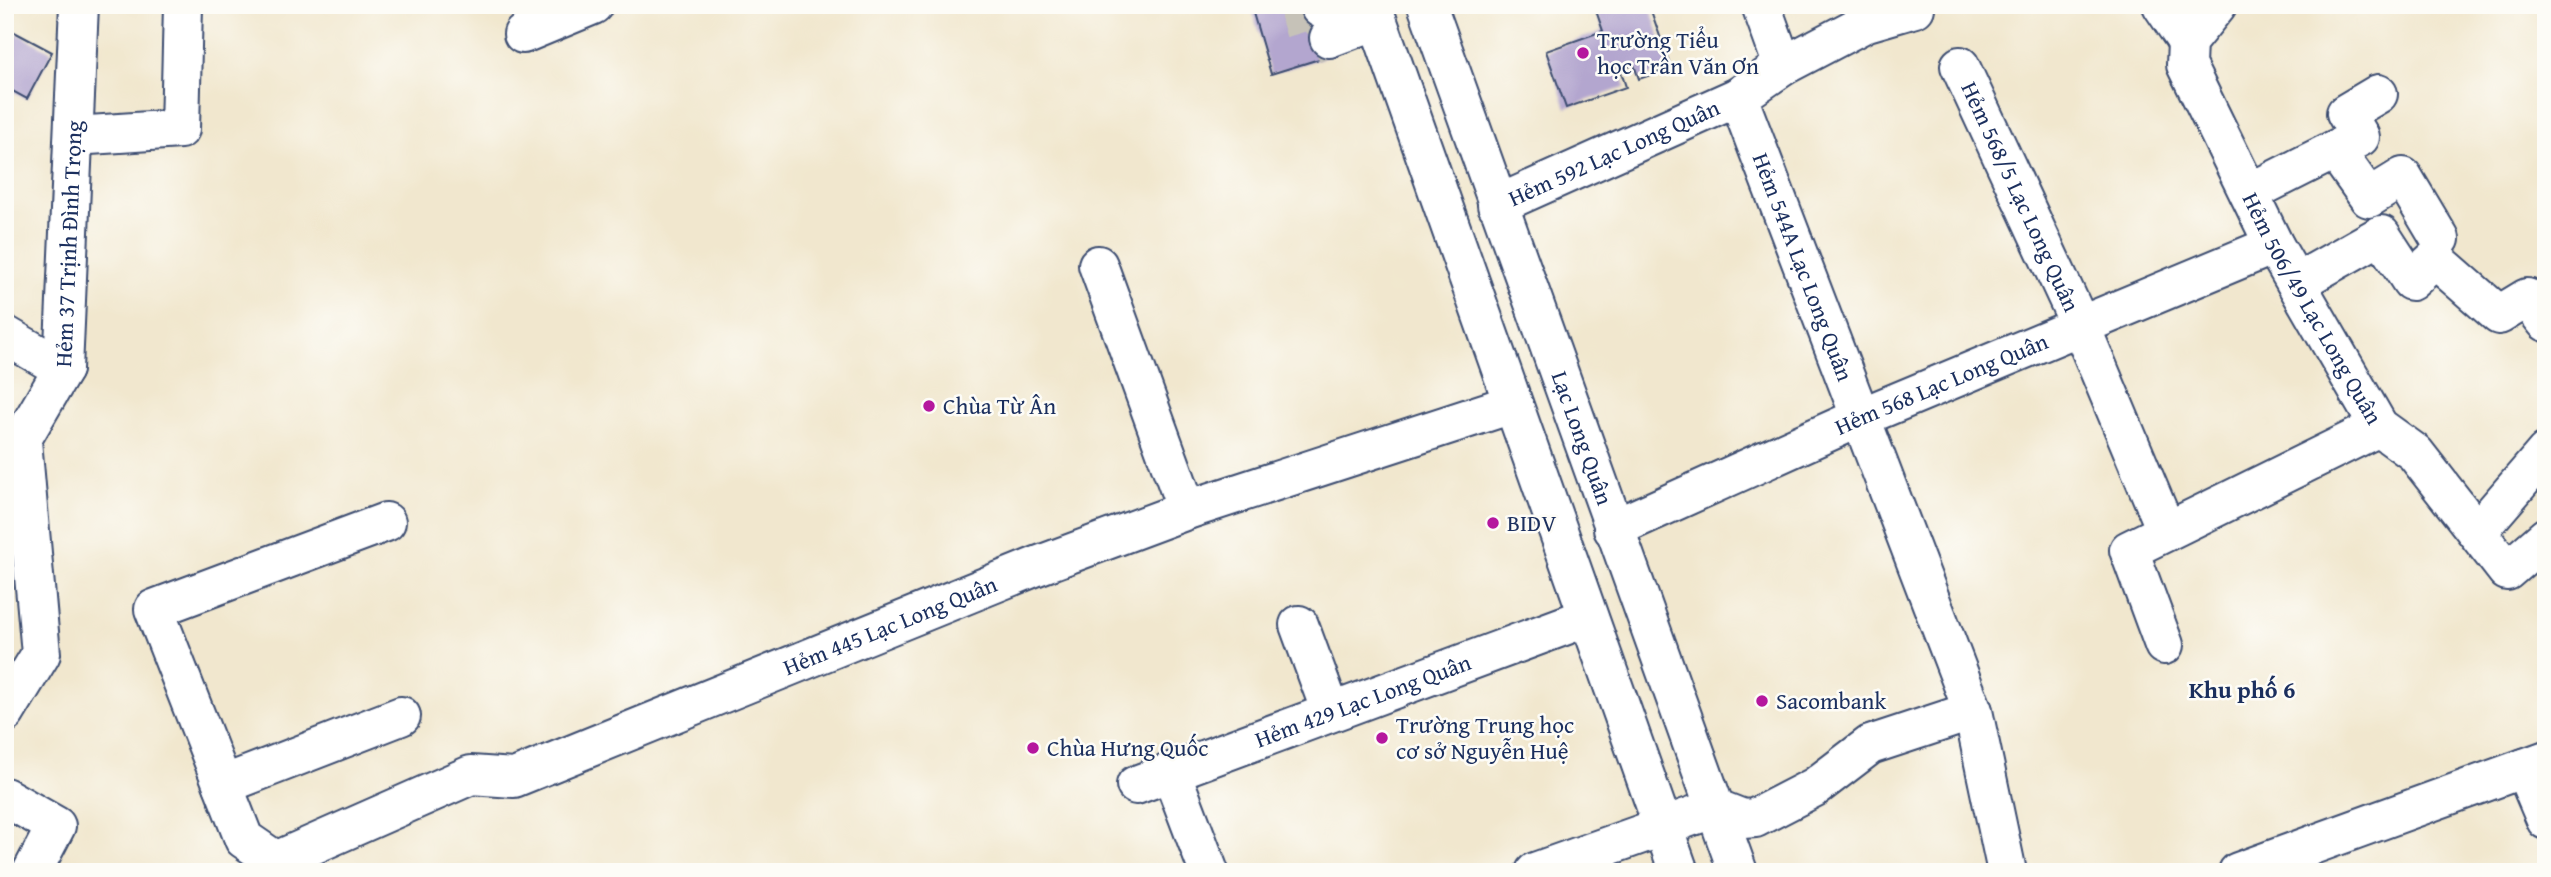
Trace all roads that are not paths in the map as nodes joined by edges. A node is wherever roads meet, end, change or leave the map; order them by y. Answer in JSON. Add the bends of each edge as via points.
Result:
{"nodes":[{"id":1,"x":79,"y":5,"type":"edge"},
{"id":2,"x":183,"y":5,"type":"edge"},
{"id":3,"x":593,"y":5,"type":"edge"},
{"id":4,"x":1427,"y":5,"type":"edge"},
{"id":5,"x":1761,"y":5,"type":"edge"},
{"id":6,"x":1915,"y":5,"type":"edge"},
{"id":7,"x":2162,"y":5,"type":"edge"},
{"id":8,"x":2217,"y":5,"type":"edge"},
{"id":9,"x":1375,"y":13,"type":"edge"},
{"id":10,"x":1325,"y":17,"type":"tunnel mouth"},
{"id":11,"x":523,"y":34,"type":"dead end"},
{"id":12,"x":2187,"y":42,"type":"junction"},
{"id":13,"x":1783,"y":66,"type":"junction"},
{"id":14,"x":1959,"y":66,"type":"dead end"},
{"id":15,"x":2378,"y":94,"type":"dead end"},
{"id":16,"x":1738,"y":97,"type":"junction"},
{"id":17,"x":74,"y":136,"type":"junction"},
{"id":18,"x":2335,"y":150,"type":"junction"},
{"id":19,"x":2249,"y":193,"type":"junction"},
{"id":20,"x":1497,"y":205,"type":"junction"},
{"id":21,"x":2440,"y":239,"type":"dead end"},
{"id":22,"x":2274,"y":245,"type":"junction"},
{"id":23,"x":1098,"y":265,"type":"dead end"},
{"id":24,"x":2296,"y":284,"type":"junction"},
{"id":25,"x":2536,"y":310,"type":"edge"},
{"id":26,"x":2081,"y":327,"type":"junction"},
{"id":27,"x":5,"y":335,"type":"edge"},
{"id":28,"x":63,"y":369,"type":"junction"},
{"id":29,"x":1512,"y":404,"type":"junction"},
{"id":30,"x":1859,"y":418,"type":"junction"},
{"id":31,"x":2379,"y":427,"type":"junction"},
{"id":32,"x":2546,"y":452,"type":"edge"},
{"id":33,"x":13,"y":455,"type":"edge"},
{"id":34,"x":1187,"y":510,"type":"junction"},
{"id":35,"x":386,"y":522,"type":"dead end"},
{"id":36,"x":1613,"y":529,"type":"junction"},
{"id":37,"x":2166,"y":530,"type":"junction"},
{"id":38,"x":2477,"y":532,"type":"junction"},
{"id":39,"x":2546,"y":537,"type":"edge"},
{"id":40,"x":1588,"y":617,"type":"junction"},
{"id":41,"x":1299,"y":625,"type":"dead end"},
{"id":42,"x":2164,"y":645,"type":"dead end"},
{"id":43,"x":1973,"y":711,"type":"junction"},
{"id":44,"x":1331,"y":712,"type":"junction"},
{"id":45,"x":5,"y":713,"type":"edge"},
{"id":46,"x":401,"y":716,"type":"dead end"},
{"id":47,"x":2535,"y":764,"type":"edge"},
{"id":48,"x":223,"y":785,"type":"junction"},
{"id":49,"x":5,"y":797,"type":"edge"},
{"id":50,"x":1715,"y":808,"type":"junction"},
{"id":51,"x":2546,"y":820,"type":"edge"},
{"id":52,"x":1662,"y":827,"type":"junction"},
{"id":53,"x":279,"y":866,"type":"edge"},
{"id":54,"x":32,"y":872,"type":"edge"},
{"id":55,"x":1209,"y":872,"type":"edge"},
{"id":56,"x":1535,"y":872,"type":"edge"},
{"id":57,"x":1679,"y":872,"type":"edge"},
{"id":58,"x":1738,"y":872,"type":"edge"},
{"id":59,"x":2007,"y":872,"type":"edge"},
{"id":60,"x":2238,"y":872,"type":"edge"}],
"edges":[{"from":1,"to":17,"type":"street","name":"Hẻm 37 Trịnh Đình Trọng"},
{"from":2,"to":17,"type":"street","via":[[180,129]]},
{"from":3,"to":11,"type":"street"},
{"from":4,"to":20,"type":"street","name":"Lạc Long Quân"},
{"from":5,"to":13,"type":"street"},
{"from":6,"to":13,"type":"street","name":"Hẻm 592 Lạc Long Quân","via":[[1915,9],[1867,22]]},
{"from":7,"to":12,"type":"street","name":"Hẻm 506/49 Lạc Long Quân"},
{"from":8,"to":12,"type":"street"},
{"from":9,"to":10,"type":"street"},
{"from":9,"to":29,"type":"street"},
{"from":12,"to":19,"type":"street","name":"Hẻm 506/49 Lạc Long Quân","via":[[2186,65]]},
{"from":13,"to":16,"type":"street","name":"Hẻm 592 Lạc Long Quân"},
{"from":14,"to":26,"type":"street","name":"Hẻm 568/5 Lạc Long Quân"},
{"from":15,"to":18,"type":"street","via":[[2346,113],[2360,137]]},
{"from":16,"to":20,"type":"street","name":"Hẻm 592 Lạc Long Quân"},
{"from":16,"to":30,"type":"street","name":"Hẻm 544A Lạc Long Quân"},
{"from":17,"to":28,"type":"street","name":"Hẻm 37 Trịnh Đình Trọng"},
{"from":18,"to":19,"type":"street"},
{"from":18,"to":21,"type":"street","via":[[2369,198],[2403,177]]},
{"from":19,"to":22,"type":"street","name":"Hẻm 506/49 Lạc Long Quân"},
{"from":20,"to":36,"type":"street","name":"Lạc Long Quân"},
{"from":22,"to":24,"type":"street","name":"Hẻm 506/49 Lạc Long Quân"},
{"from":22,"to":26,"type":"street","name":"Hẻm 568 Lạc Long Quân"},
{"from":23,"to":34,"type":"street"},
{"from":24,"to":25,"type":"street","via":[[2381,235],[2411,281],[2435,259],[2499,315]]},
{"from":24,"to":31,"type":"street","name":"Hẻm 506/49 Lạc Long Quân"},
{"from":26,"to":30,"type":"street","name":"Hẻm 568 Lạc Long Quân"},
{"from":26,"to":37,"type":"street","name":"Hẻm 568/5 Lạc Long Quân"},
{"from":27,"to":28,"type":"street"},
{"from":28,"to":33,"type":"street","name":"Hẻm 37 Trịnh Đình Trọng"},
{"from":29,"to":34,"type":"street","name":"Hẻm 445 Lạc Long Quân"},
{"from":29,"to":40,"type":"street"},
{"from":30,"to":36,"type":"street","name":"Hẻm 568 Lạc Long Quân"},
{"from":30,"to":43,"type":"street","name":"Hẻm 544A Lạc Long Quân"},
{"from":31,"to":37,"type":"street"},
{"from":31,"to":38,"type":"street","name":"Hẻm 506/49 Lạc Long Quân","via":[[2415,453]]},
{"from":32,"to":38,"type":"street"},
{"from":33,"to":45,"type":"street","via":[[41,654]]},
{"from":34,"to":53,"type":"street","name":"Hẻm 445 Lạc Long Quân","via":[[514,778],[471,775]]},
{"from":35,"to":48,"type":"street","via":[[154,609]]},
{"from":36,"to":50,"type":"street","name":"Lạc Long Quân"},
{"from":37,"to":42,"type":"street","via":[[2129,550]]},
{"from":38,"to":39,"type":"street","name":"Hẻm 506/49 Lạc Long Quân","via":[[2507,571]]},
{"from":40,"to":44,"type":"street","name":"Hẻm 429 Lạc Long Quân"},
{"from":40,"to":52,"type":"street"},
{"from":41,"to":44,"type":"street"},
{"from":43,"to":50,"type":"street","via":[[1870,745],[1815,787],[1755,818],[1743,819]]},
{"from":43,"to":59,"type":"street","name":"Hẻm 544A Lạc Long Quân"},
{"from":44,"to":55,"type":"street","name":"Hẻm 429 Lạc Long Quân","via":[[1154,778]]},
{"from":46,"to":48,"type":"street"},
{"from":47,"to":51,"type":"street"},
{"from":47,"to":60,"type":"street"},
{"from":48,"to":53,"type":"street","via":[[244,839]]},
{"from":49,"to":54,"type":"street","via":[[56,826]]},
{"from":50,"to":52,"type":"street"},
{"from":50,"to":58,"type":"street","name":"Lạc Long Quân"},
{"from":52,"to":56,"type":"street"},
{"from":52,"to":57,"type":"street"}]}
